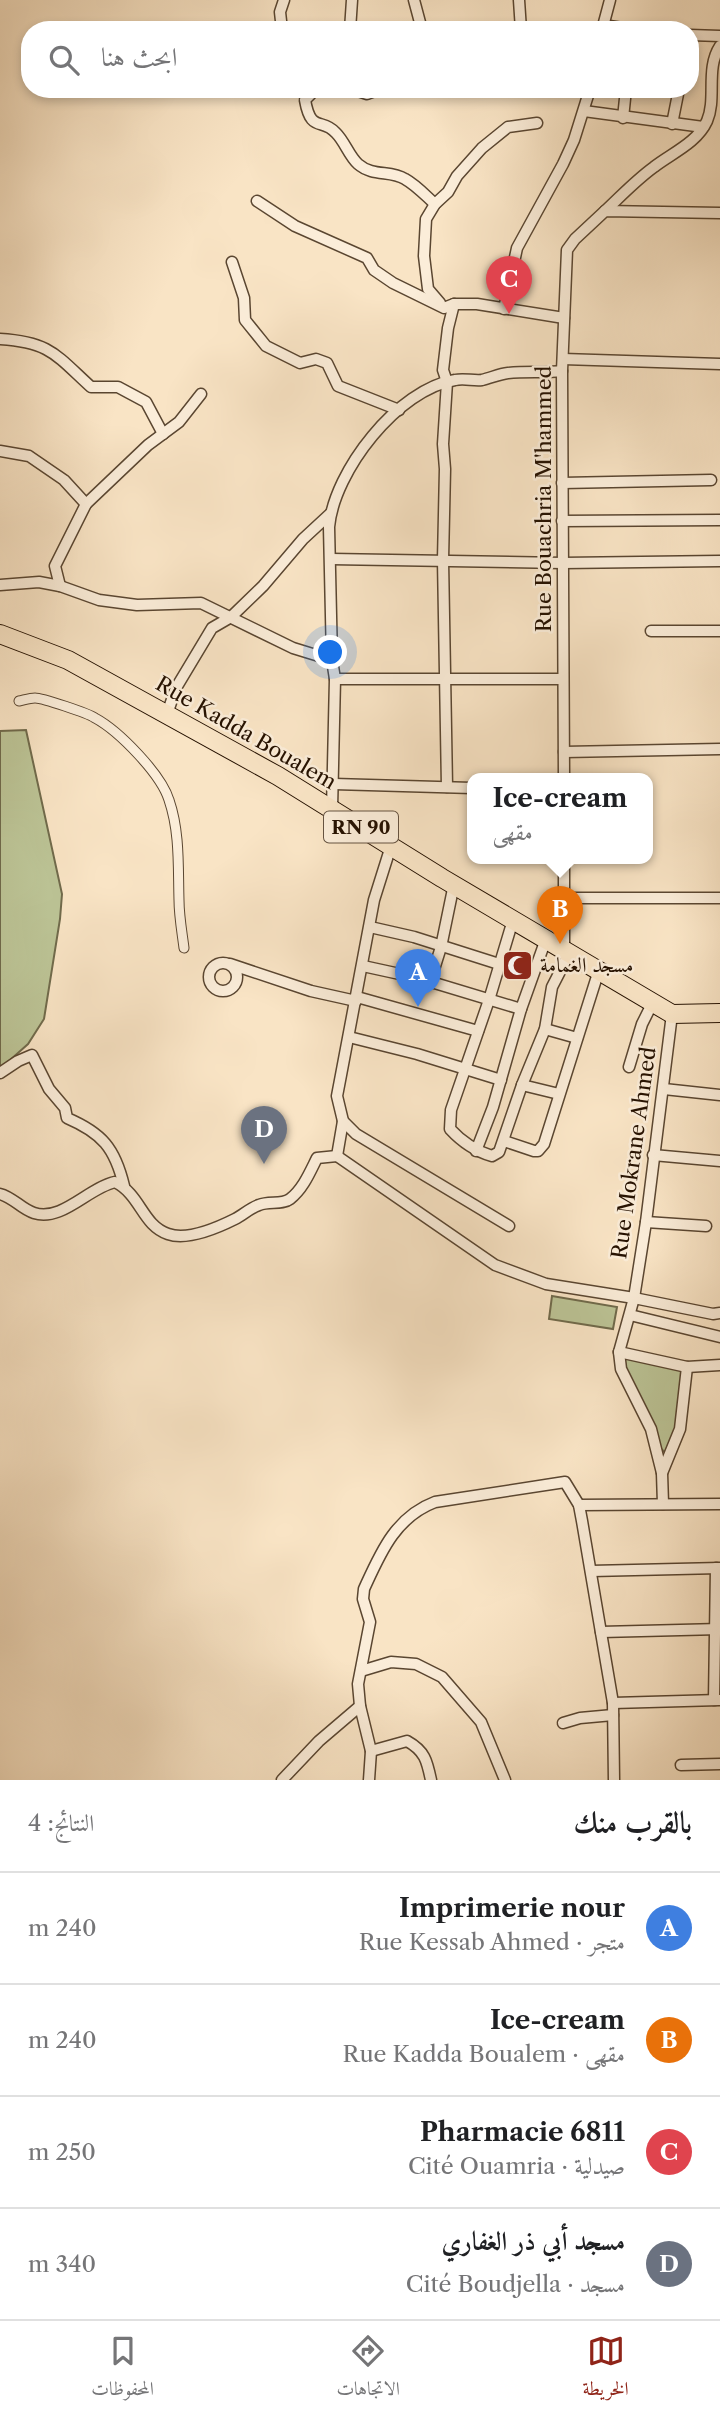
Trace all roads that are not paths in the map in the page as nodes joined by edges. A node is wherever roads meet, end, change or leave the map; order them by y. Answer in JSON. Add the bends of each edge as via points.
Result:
{"nodes":[{"id":1,"x":284,"y":0,"type":"edge"},
{"id":2,"x":352,"y":0,"type":"edge"},
{"id":3,"x":414,"y":0,"type":"edge"},
{"id":4,"x":519,"y":0,"type":"edge"},
{"id":5,"x":610,"y":0,"type":"edge"},
{"id":6,"x":281,"y":21,"type":"edge"},
{"id":7,"x":351,"y":21,"type":"edge"},
{"id":8,"x":421,"y":21,"type":"edge"},
{"id":9,"x":520,"y":21,"type":"edge"},
{"id":10,"x":605,"y":21,"type":"edge"},
{"id":11,"x":699,"y":35,"type":"edge"},
{"id":12,"x":720,"y":36,"type":"edge"},
{"id":13,"x":720,"y":46,"type":"edge"},
{"id":14,"x":307,"y":98,"type":"edge"},
{"id":15,"x":588,"y":98,"type":"edge"},
{"id":16,"x":625,"y":98,"type":"edge"},
{"id":17,"x":677,"y":98,"type":"edge"},
{"id":18,"x":584,"y":111,"type":"junction"},
{"id":19,"x":623,"y":118,"type":"junction"},
{"id":20,"x":537,"y":123,"type":"dead end"},
{"id":21,"x":672,"y":124,"type":"junction"},
{"id":22,"x":703,"y":127,"type":"junction"},
{"id":23,"x":257,"y":201,"type":"dead end"},
{"id":24,"x":435,"y":204,"type":"junction"},
{"id":25,"x":605,"y":211,"type":"junction"},
{"id":26,"x":720,"y":213,"type":"edge"},
{"id":27,"x":232,"y":262,"type":"dead end"},
{"id":28,"x":449,"y":306,"type":"junction"},
{"id":29,"x":504,"y":309,"type":"junction"},
{"id":30,"x":564,"y":318,"type":"junction"},
{"id":31,"x":0,"y":339,"type":"edge"},
{"id":32,"x":563,"y":359,"type":"junction"},
{"id":33,"x":720,"y":364,"type":"edge"},
{"id":34,"x":562,"y":371,"type":"junction"},
{"id":35,"x":447,"y":382,"type":"junction"},
{"id":36,"x":201,"y":394,"type":"dead end"},
{"id":37,"x":399,"y":410,"type":"junction"},
{"id":38,"x":163,"y":434,"type":"junction"},
{"id":39,"x":0,"y":451,"type":"edge"},
{"id":40,"x":711,"y":480,"type":"dead end"},
{"id":41,"x":562,"y":483,"type":"junction"},
{"id":42,"x":86,"y":504,"type":"junction"},
{"id":43,"x":330,"y":514,"type":"junction"},
{"id":44,"x":720,"y":520,"type":"edge"},
{"id":45,"x":562,"y":522,"type":"junction"},
{"id":46,"x":331,"y":559,"type":"junction"},
{"id":47,"x":443,"y":560,"type":"junction"},
{"id":48,"x":720,"y":561,"type":"edge"},
{"id":49,"x":563,"y":563,"type":"junction"},
{"id":50,"x":0,"y":585,"type":"edge"},
{"id":51,"x":60,"y":586,"type":"junction"},
{"id":52,"x":231,"y":617,"type":"junction"},
{"id":53,"x":651,"y":631,"type":"dead end"},
{"id":54,"x":720,"y":631,"type":"edge"},
{"id":55,"x":0,"y":634,"type":"edge"},
{"id":56,"x":332,"y":660,"type":"junction"},
{"id":57,"x":335,"y":679,"type":"junction"},
{"id":58,"x":563,"y":679,"type":"junction"},
{"id":59,"x":446,"y":680,"type":"junction"},
{"id":60,"x":19,"y":701,"type":"dead end"},
{"id":61,"x":167,"y":714,"type":"junction"},
{"id":62,"x":720,"y":749,"type":"edge"},
{"id":63,"x":564,"y":752,"type":"junction"},
{"id":64,"x":564,"y":773,"type":"edge"},
{"id":65,"x":334,"y":784,"type":"junction"},
{"id":66,"x":447,"y":787,"type":"junction"},
{"id":67,"x":467,"y":788,"type":"edge"},
{"id":68,"x":332,"y":810,"type":"junction"},
{"id":69,"x":391,"y":846,"type":"junction"},
{"id":70,"x":564,"y":864,"type":"edge"},
{"id":71,"x":454,"y":884,"type":"junction"},
{"id":72,"x":564,"y":898,"type":"junction"},
{"id":73,"x":720,"y":898,"type":"edge"},
{"id":74,"x":513,"y":920,"type":"junction"},
{"id":75,"x":370,"y":927,"type":"junction"},
{"id":76,"x":546,"y":939,"type":"junction"},
{"id":77,"x":441,"y":947,"type":"junction"},
{"id":78,"x":184,"y":948,"type":"dead end"},
{"id":79,"x":567,"y":952,"type":"junction"},
{"id":80,"x":230,"y":964,"type":"dead end"},
{"id":81,"x":499,"y":964,"type":"junction"},
{"id":82,"x":363,"y":966,"type":"junction"},
{"id":83,"x":599,"y":970,"type":"junction"},
{"id":84,"x":430,"y":982,"type":"junction"},
{"id":85,"x":357,"y":999,"type":"junction"},
{"id":86,"x":489,"y":1000,"type":"junction"},
{"id":87,"x":653,"y":1002,"type":"junction"},
{"id":88,"x":521,"y":1009,"type":"junction"},
{"id":89,"x":720,"y":1013,"type":"edge"},
{"id":90,"x":672,"y":1014,"type":"junction"},
{"id":91,"x":545,"y":1029,"type":"junction"},
{"id":92,"x":478,"y":1031,"type":"junction"},
{"id":93,"x":349,"y":1037,"type":"junction"},
{"id":94,"x":577,"y":1038,"type":"junction"},
{"id":95,"x":629,"y":1067,"type":"dead end"},
{"id":96,"x":465,"y":1069,"type":"junction"},
{"id":97,"x":0,"y":1073,"type":"edge"},
{"id":98,"x":501,"y":1080,"type":"junction"},
{"id":99,"x":522,"y":1085,"type":"junction"},
{"id":100,"x":663,"y":1089,"type":"junction"},
{"id":101,"x":559,"y":1094,"type":"junction"},
{"id":102,"x":720,"y":1095,"type":"edge"},
{"id":103,"x":342,"y":1121,"type":"junction"},
{"id":104,"x":504,"y":1141,"type":"junction"},
{"id":105,"x":476,"y":1151,"type":"junction"},
{"id":106,"x":653,"y":1155,"type":"junction"},
{"id":107,"x":337,"y":1156,"type":"junction"},
{"id":108,"x":720,"y":1161,"type":"edge"},
{"id":109,"x":124,"y":1186,"type":"junction"},
{"id":110,"x":0,"y":1194,"type":"edge"},
{"id":111,"x":646,"y":1222,"type":"junction"},
{"id":112,"x":509,"y":1226,"type":"dead end"},
{"id":113,"x":706,"y":1226,"type":"dead end"},
{"id":114,"x":634,"y":1298,"type":"junction"},
{"id":115,"x":630,"y":1314,"type":"junction"},
{"id":116,"x":717,"y":1314,"type":"edge"},
{"id":117,"x":715,"y":1336,"type":"edge"},
{"id":118,"x":619,"y":1352,"type":"junction"},
{"id":119,"x":720,"y":1365,"type":"edge"},
{"id":120,"x":687,"y":1367,"type":"junction"},
{"id":121,"x":662,"y":1473,"type":"junction"},
{"id":122,"x":663,"y":1504,"type":"junction"},
{"id":123,"x":720,"y":1504,"type":"edge"},
{"id":124,"x":579,"y":1505,"type":"junction"},
{"id":125,"x":718,"y":1568,"type":"edge"},
{"id":126,"x":591,"y":1572,"type":"junction"},
{"id":127,"x":717,"y":1629,"type":"edge"},
{"id":128,"x":601,"y":1632,"type":"junction"},
{"id":129,"x":361,"y":1671,"type":"junction"},
{"id":130,"x":717,"y":1700,"type":"edge"},
{"id":131,"x":360,"y":1706,"type":"junction"},
{"id":132,"x":613,"y":1709,"type":"junction"},
{"id":133,"x":563,"y":1723,"type":"dead end"},
{"id":134,"x":371,"y":1751,"type":"junction"},
{"id":135,"x":720,"y":1764,"type":"edge"},
{"id":136,"x":681,"y":1765,"type":"dead end"},
{"id":137,"x":282,"y":1780,"type":"edge"},
{"id":138,"x":369,"y":1780,"type":"edge"},
{"id":139,"x":431,"y":1780,"type":"edge"},
{"id":140,"x":505,"y":1780,"type":"edge"},
{"id":141,"x":614,"y":1780,"type":"edge"}],
"edges":[{"from":1,"to":6,"type":"street"},
{"from":2,"to":7,"type":"street"},
{"from":3,"to":8,"type":"street"},
{"from":4,"to":9,"type":"street"},
{"from":5,"to":10,"type":"street"},
{"from":11,"to":12,"type":"street"},
{"from":13,"to":22,"type":"street","via":[[713,60],[708,118]]},
{"from":14,"to":24,"type":"street","via":[[308,116],[335,130],[358,164],[374,173],[406,179]]},
{"from":15,"to":18,"type":"street"},
{"from":16,"to":19,"type":"street"},
{"from":17,"to":21,"type":"street"},
{"from":18,"to":19,"type":"street"},
{"from":18,"to":29,"type":"street","via":[[563,164],[517,248]]},
{"from":19,"to":21,"type":"street"},
{"from":20,"to":24,"type":"street","via":[[508,127],[495,137]]},
{"from":21,"to":22,"type":"street"},
{"from":22,"to":25,"type":"street","name":"Rue Bouachria M'hammed"},
{"from":23,"to":28,"type":"street","via":[[295,226],[367,258],[374,270],[393,283]]},
{"from":24,"to":28,"type":"street","via":[[426,219],[428,289]]},
{"from":25,"to":26,"type":"street"},
{"from":25,"to":30,"type":"street","name":"Rue Bouachria M'hammed","via":[[567,250]]},
{"from":27,"to":37,"type":"street","via":[[246,320],[266,346],[300,363],[316,359],[327,363],[338,386]]},
{"from":28,"to":29,"type":"street","via":[[477,304]]},
{"from":28,"to":35,"type":"street","via":[[443,370]]},
{"from":29,"to":30,"type":"street"},
{"from":30,"to":32,"type":"street","name":"Rue Bouachria M'hammed"},
{"from":31,"to":38,"type":"street","via":[[47,348],[91,387],[118,387],[146,402]]},
{"from":32,"to":33,"type":"street"},
{"from":32,"to":34,"type":"street","name":"Rue Bouachria M'hammed"},
{"from":34,"to":35,"type":"street"},
{"from":34,"to":41,"type":"street","name":"Rue Bouachria M'hammed"},
{"from":35,"to":37,"type":"street"},
{"from":35,"to":47,"type":"street"},
{"from":36,"to":38,"type":"street"},
{"from":37,"to":43,"type":"street","via":[[370,438]]},
{"from":38,"to":42,"type":"street"},
{"from":39,"to":42,"type":"street","via":[[29,456],[64,480]]},
{"from":40,"to":41,"type":"street"},
{"from":41,"to":45,"type":"street","name":"Rue Bouachria M'hammed"},
{"from":42,"to":51,"type":"street","via":[[55,566]]},
{"from":43,"to":46,"type":"street"},
{"from":43,"to":52,"type":"street"},
{"from":44,"to":45,"type":"street"},
{"from":45,"to":49,"type":"street","name":"Rue Bouachria M'hammed"},
{"from":46,"to":47,"type":"street"},
{"from":46,"to":56,"type":"street"},
{"from":47,"to":49,"type":"street"},
{"from":47,"to":59,"type":"street"},
{"from":48,"to":49,"type":"street"},
{"from":49,"to":58,"type":"street","name":"Rue Bouachria M'hammed"},
{"from":50,"to":51,"type":"street","via":[[39,582]]},
{"from":51,"to":52,"type":"street","via":[[99,600],[137,605],[201,603]]},
{"from":52,"to":56,"type":"street","via":[[293,648]]},
{"from":52,"to":61,"type":"street","via":[[212,628],[176,688]]},
{"from":53,"to":54,"type":"street"},
{"from":55,"to":61,"type":"main road","name":"Rue Kadda Boualem","number":"RN 90","via":[[68,660]]},
{"from":56,"to":57,"type":"street"},
{"from":57,"to":59,"type":"street"},
{"from":57,"to":65,"type":"street"},
{"from":58,"to":59,"type":"street"},
{"from":58,"to":63,"type":"street","name":"Rue Bouachria M'hammed"},
{"from":59,"to":66,"type":"street"},
{"from":60,"to":78,"type":"street","via":[[37,698],[97,719],[136,751],[161,785],[175,823]]},
{"from":61,"to":68,"type":"main road","name":"Rue Kadda Boualem","number":"RN 90"},
{"from":62,"to":63,"type":"street"},
{"from":63,"to":64,"type":"street","name":"Rue Bouachria M'hammed"},
{"from":65,"to":66,"type":"street"},
{"from":65,"to":68,"type":"street"},
{"from":66,"to":67,"type":"street"},
{"from":68,"to":69,"type":"main road","name":"Rue Kadda Boualem","number":"RN 90"},
{"from":69,"to":71,"type":"main road","name":"Rue Kadda Boualem","number":"RN 90"},
{"from":69,"to":75,"type":"street"},
{"from":70,"to":72,"type":"street"},
{"from":71,"to":74,"type":"main road","name":"Rue Kadda Boualem","number":"RN 90"},
{"from":71,"to":77,"type":"street"},
{"from":72,"to":73,"type":"street"},
{"from":72,"to":79,"type":"street"},
{"from":74,"to":76,"type":"main road","name":"Rue Kadda Boualem","number":"RN 90"},
{"from":74,"to":81,"type":"street"},
{"from":75,"to":77,"type":"street"},
{"from":75,"to":82,"type":"street"},
{"from":76,"to":79,"type":"main road","name":"Rue Kadda Boualem","number":"RN 90"},
{"from":76,"to":88,"type":"street"},
{"from":77,"to":81,"type":"street"},
{"from":77,"to":84,"type":"street"},
{"from":79,"to":83,"type":"main road","name":"Rue Kadda Boualem","number":"RN 90"},
{"from":79,"to":91,"type":"street","via":[[552,987]]},
{"from":80,"to":85,"type":"street","via":[[311,991]]},
{"from":81,"to":86,"type":"street"},
{"from":82,"to":84,"type":"street"},
{"from":82,"to":85,"type":"street"},
{"from":83,"to":87,"type":"main road","name":"Rue Kadda Boualem","number":"RN 90"},
{"from":83,"to":94,"type":"street"},
{"from":84,"to":86,"type":"street"},
{"from":85,"to":92,"type":"street"},
{"from":85,"to":93,"type":"street"},
{"from":86,"to":88,"type":"street"},
{"from":86,"to":92,"type":"street"},
{"from":87,"to":90,"type":"main road","name":"Rue Kadda Boualem","number":"RN 90"},
{"from":87,"to":95,"type":"street"},
{"from":88,"to":98,"type":"street"},
{"from":89,"to":90,"type":"main road"},
{"from":90,"to":100,"type":"street","name":"Rue Mokrane Ahmed"},
{"from":91,"to":94,"type":"street"},
{"from":91,"to":99,"type":"street"},
{"from":92,"to":96,"type":"street"},
{"from":93,"to":96,"type":"street"},
{"from":93,"to":103,"type":"street","via":[[337,1096]]},
{"from":94,"to":101,"type":"street"},
{"from":96,"to":98,"type":"street"},
{"from":96,"to":105,"type":"street","via":[[451,1110],[450,1129]]},
{"from":97,"to":109,"type":"street","via":[[32,1055],[49,1089],[65,1108],[66,1118],[91,1128],[118,1161]]},
{"from":98,"to":105,"type":"street"},
{"from":99,"to":101,"type":"street"},
{"from":99,"to":104,"type":"street"},
{"from":100,"to":102,"type":"street"},
{"from":100,"to":106,"type":"street","name":"Rue Mokrane Ahmed"},
{"from":101,"to":104,"type":"street","via":[[542,1148],[534,1151]]},
{"from":103,"to":107,"type":"street"},
{"from":103,"to":112,"type":"street","via":[[356,1134]]},
{"from":104,"to":105,"type":"street","via":[[495,1156]]},
{"from":106,"to":108,"type":"street"},
{"from":106,"to":111,"type":"street","name":"Rue Mokrane Ahmed"},
{"from":107,"to":109,"type":"street","via":[[317,1158],[288,1201],[260,1204],[195,1234],[178,1236],[154,1226]]},
{"from":107,"to":114,"type":"street","via":[[495,1265],[546,1284]]},
{"from":109,"to":110,"type":"street","via":[[104,1184],[62,1211],[43,1215]]},
{"from":111,"to":113,"type":"street"},
{"from":111,"to":114,"type":"street","name":"Rue Mokrane Ahmed"},
{"from":114,"to":115,"type":"street","name":"Rue Mokrane Ahmed"},
{"from":114,"to":116,"type":"street"},
{"from":115,"to":117,"type":"street"},
{"from":115,"to":118,"type":"street","name":"Rue Mokrane Ahmed"},
{"from":116,"to":117,"type":"street"},
{"from":118,"to":120,"type":"street"},
{"from":118,"to":121,"type":"street","via":[[621,1369],[651,1429]]},
{"from":119,"to":120,"type":"street"},
{"from":120,"to":121,"type":"street","via":[[680,1429]]},
{"from":121,"to":122,"type":"street"},
{"from":122,"to":123,"type":"street"},
{"from":122,"to":124,"type":"street"},
{"from":124,"to":126,"type":"street"},
{"from":124,"to":129,"type":"street","via":[[565,1482],[424,1506],[390,1536],[364,1589],[370,1622]]},
{"from":125,"to":126,"type":"street"},
{"from":125,"to":127,"type":"street"},
{"from":126,"to":128,"type":"street"},
{"from":127,"to":128,"type":"street"},
{"from":127,"to":130,"type":"street"},
{"from":128,"to":132,"type":"street"},
{"from":129,"to":131,"type":"street"},
{"from":129,"to":140,"type":"street","via":[[391,1662],[416,1664],[442,1677],[481,1722]]},
{"from":130,"to":132,"type":"street"},
{"from":131,"to":134,"type":"street"},
{"from":131,"to":137,"type":"street"},
{"from":132,"to":133,"type":"street"},
{"from":132,"to":141,"type":"street"},
{"from":134,"to":138,"type":"street"},
{"from":134,"to":139,"type":"street","via":[[407,1741],[420,1748]]},
{"from":135,"to":136,"type":"street"}]}
